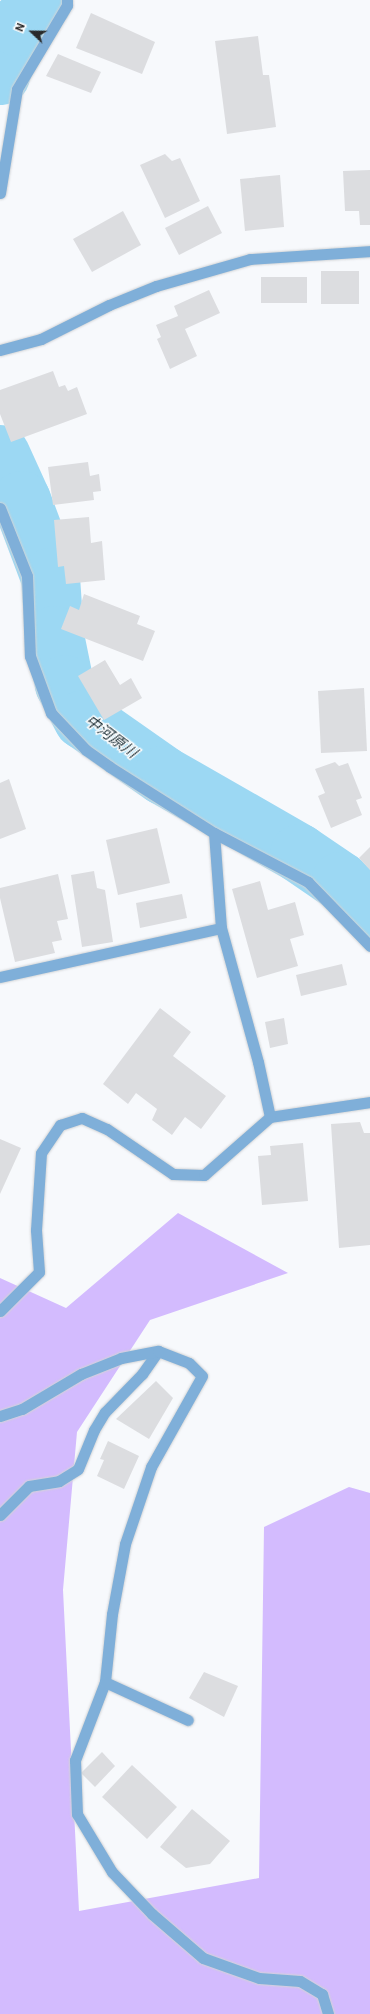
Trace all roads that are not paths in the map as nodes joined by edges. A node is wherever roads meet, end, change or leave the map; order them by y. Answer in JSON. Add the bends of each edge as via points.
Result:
{"nodes":[{"id":1,"x":67,"y":2,"type":"edge"},
{"id":2,"x":0,"y":193,"type":"edge"},
{"id":3,"x":370,"y":251,"type":"edge"},
{"id":4,"x":0,"y":350,"type":"edge"},
{"id":5,"x":0,"y":508,"type":"edge"},
{"id":6,"x":214,"y":833,"type":"junction"},
{"id":7,"x":221,"y":928,"type":"junction"},
{"id":8,"x":370,"y":946,"type":"edge"},
{"id":9,"x":0,"y":977,"type":"edge"},
{"id":10,"x":370,"y":1102,"type":"edge"},
{"id":11,"x":270,"y":1117,"type":"junction"},
{"id":12,"x":0,"y":1310,"type":"edge"},
{"id":13,"x":158,"y":1352,"type":"junction"},
{"id":14,"x":0,"y":1416,"type":"edge"},
{"id":15,"x":0,"y":1515,"type":"edge"},
{"id":16,"x":104,"y":1682,"type":"junction"},
{"id":17,"x":188,"y":1720,"type":"dead end"},
{"id":18,"x":328,"y":2014,"type":"edge"}],
"edges":[{"from":1,"to":2,"type":"street","via":[[17,89]]},
{"from":3,"to":4,"type":"street","via":[[250,259],[156,286],[109,305],[41,339]]},
{"from":5,"to":6,"type":"street","via":[[27,576],[30,656],[51,713],[86,750]]},
{"from":6,"to":7,"type":"street"},
{"from":6,"to":8,"type":"street","via":[[308,882]]},
{"from":7,"to":9,"type":"street"},
{"from":7,"to":11,"type":"street","via":[[258,1062]]},
{"from":10,"to":11,"type":"street"},
{"from":11,"to":12,"type":"street","via":[[204,1176],[173,1174],[107,1129],[82,1118],[60,1125],[41,1153],[36,1230],[39,1272]]},
{"from":13,"to":14,"type":"street","via":[[122,1358],[81,1374],[22,1409]]},
{"from":13,"to":15,"type":"street","via":[[142,1374],[105,1412],[94,1430],[78,1469],[59,1481],[29,1486]]},
{"from":13,"to":16,"type":"street","via":[[189,1363],[202,1376],[151,1466],[125,1544],[112,1614]]},
{"from":16,"to":17,"type":"street"},
{"from":16,"to":18,"type":"street","via":[[75,1760],[76,1798],[77,1814],[112,1872],[152,1914],[203,1958],[259,1978],[300,1981],[322,1994]]}]}
